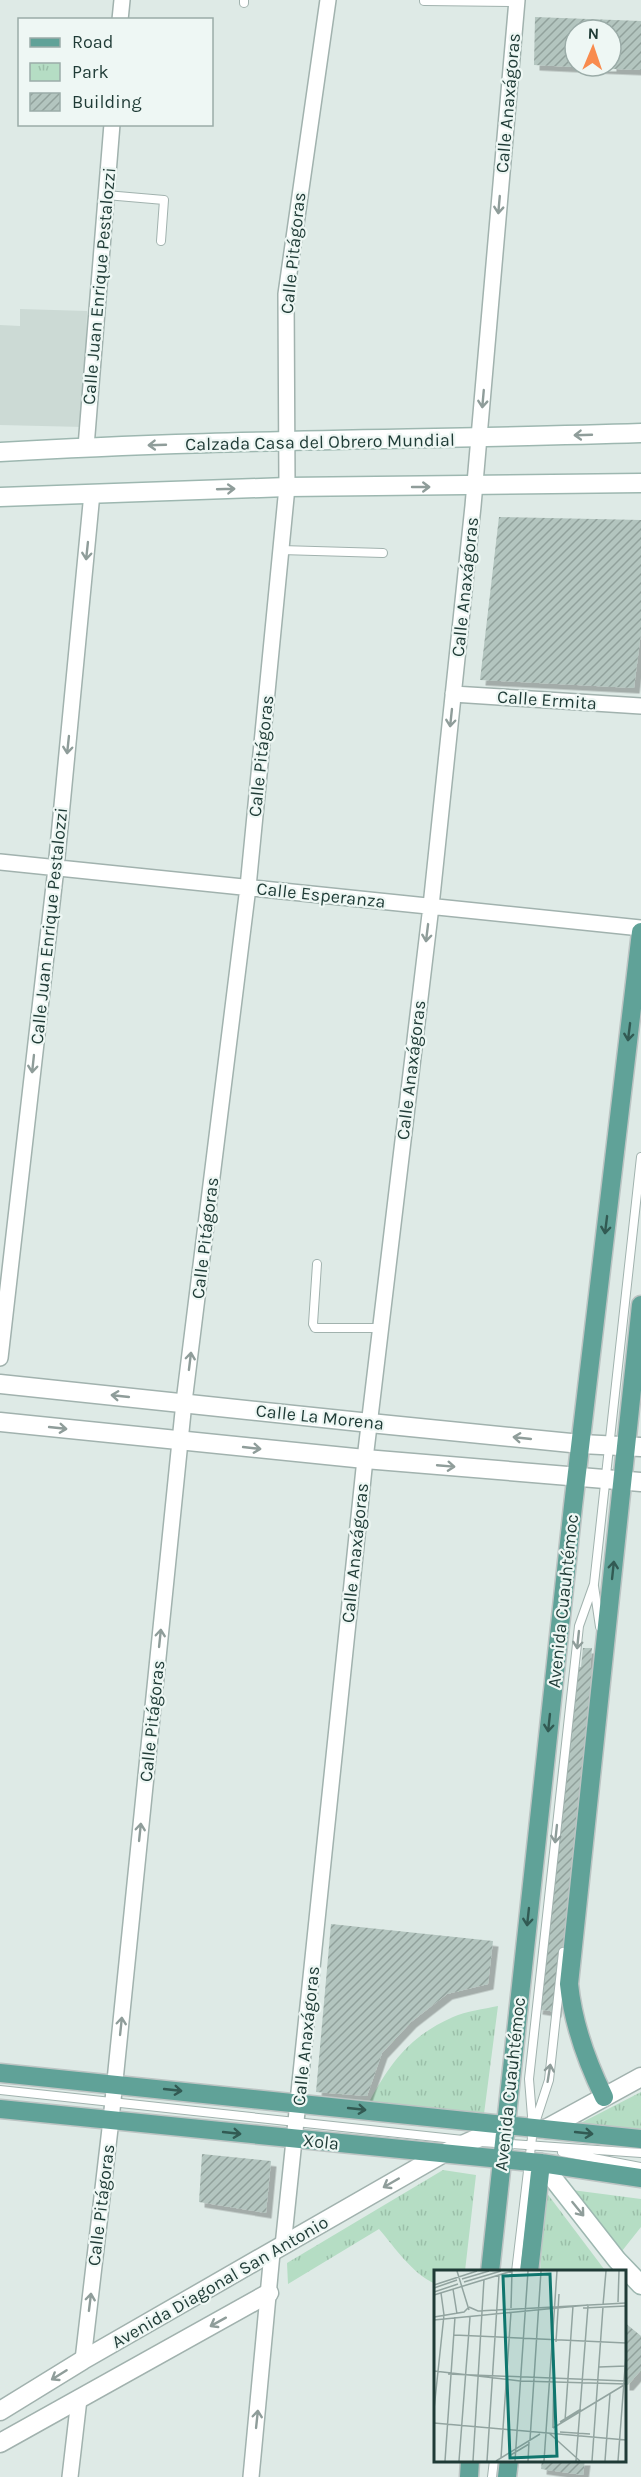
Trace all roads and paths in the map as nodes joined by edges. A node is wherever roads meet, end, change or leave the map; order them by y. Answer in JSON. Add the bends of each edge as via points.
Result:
{"nodes":[{"id":1,"x":122,"y":0,"type":"edge"},
{"id":2,"x":328,"y":0,"type":"edge"},
{"id":3,"x":424,"y":1,"type":"edge"},
{"id":4,"x":517,"y":1,"type":"edge"},
{"id":5,"x":120,"y":18,"type":"edge"},
{"id":6,"x":112,"y":126,"type":"edge"},
{"id":7,"x":106,"y":195,"type":"junction"},
{"id":8,"x":160,"y":241,"type":"dead end"},
{"id":9,"x":641,"y":433,"type":"edge"},
{"id":10,"x":479,"y":439,"type":"junction"},
{"id":11,"x":288,"y":441,"type":"junction"},
{"id":12,"x":86,"y":447,"type":"junction"},
{"id":13,"x":0,"y":452,"type":"edge"},
{"id":14,"x":641,"y":483,"type":"edge"},
{"id":15,"x":474,"y":486,"type":"junction"},
{"id":16,"x":287,"y":488,"type":"junction"},
{"id":17,"x":92,"y":493,"type":"junction"},
{"id":18,"x":0,"y":497,"type":"edge"},
{"id":19,"x":281,"y":550,"type":"junction"},
{"id":20,"x":383,"y":553,"type":"dead end"},
{"id":21,"x":453,"y":694,"type":"junction"},
{"id":22,"x":641,"y":706,"type":"edge"},
{"id":23,"x":0,"y":862,"type":"edge"},
{"id":24,"x":56,"y":868,"type":"junction"},
{"id":25,"x":248,"y":887,"type":"junction"},
{"id":26,"x":431,"y":906,"type":"junction"},
{"id":27,"x":641,"y":930,"type":"edge"},
{"id":28,"x":641,"y":1157,"type":"edge"},
{"id":29,"x":317,"y":1264,"type":"dead end"},
{"id":30,"x":641,"y":1305,"type":"edge"},
{"id":31,"x":381,"y":1328,"type":"junction"},
{"id":32,"x":0,"y":1358,"type":"edge"},
{"id":33,"x":0,"y":1384,"type":"edge"},
{"id":34,"x":184,"y":1402,"type":"junction"},
{"id":35,"x":0,"y":1422,"type":"edge"},
{"id":36,"x":369,"y":1423,"type":"junction"},
{"id":37,"x":180,"y":1441,"type":"junction"},
{"id":38,"x":581,"y":1444,"type":"junction"},
{"id":39,"x":625,"y":1446,"type":"edge"},
{"id":40,"x":365,"y":1460,"type":"junction"},
{"id":41,"x":576,"y":1477,"type":"junction"},
{"id":42,"x":614,"y":1480,"type":"junction"},
{"id":43,"x":641,"y":1482,"type":"edge"},
{"id":44,"x":594,"y":1584,"type":"junction"},
{"id":45,"x":0,"y":2073,"type":"edge"},
{"id":46,"x":641,"y":2077,"type":"edge"},
{"id":47,"x":115,"y":2084,"type":"junction"},
{"id":48,"x":0,"y":2090,"type":"edge"},
{"id":49,"x":604,"y":2097,"type":"junction"},
{"id":50,"x":299,"y":2103,"type":"junction"},
{"id":51,"x":0,"y":2109,"type":"edge"},
{"id":52,"x":112,"y":2112,"type":"junction"},
{"id":53,"x":296,"y":2131,"type":"junction"},
{"id":54,"x":641,"y":2139,"type":"edge"},
{"id":55,"x":470,"y":2140,"type":"junction"},
{"id":56,"x":504,"y":2144,"type":"junction"},
{"id":57,"x":536,"y":2146,"type":"junction"},
{"id":58,"x":641,"y":2153,"type":"edge"},
{"id":59,"x":442,"y":2154,"type":"junction"},
{"id":60,"x":641,"y":2167,"type":"edge"},
{"id":61,"x":641,"y":2178,"type":"edge"},
{"id":62,"x":278,"y":2250,"type":"junction"},
{"id":63,"x":490,"y":2270,"type":"edge"},
{"id":64,"x":516,"y":2270,"type":"edge"},
{"id":65,"x":530,"y":2270,"type":"edge"},
{"id":66,"x":641,"y":2285,"type":"edge"},
{"id":67,"x":269,"y":2293,"type":"junction"},
{"id":68,"x":83,"y":2360,"type":"junction"},
{"id":69,"x":79,"y":2399,"type":"junction"},
{"id":70,"x":0,"y":2411,"type":"edge"},
{"id":71,"x":0,"y":2443,"type":"edge"},
{"id":72,"x":470,"y":2462,"type":"edge"},
{"id":73,"x":494,"y":2462,"type":"edge"},
{"id":74,"x":509,"y":2462,"type":"edge"},
{"id":75,"x":70,"y":2477,"type":"edge"},
{"id":76,"x":251,"y":2477,"type":"edge"},
{"id":77,"x":469,"y":2477,"type":"edge"},
{"id":78,"x":492,"y":2477,"type":"edge"},
{"id":79,"x":507,"y":2477,"type":"edge"}],
"edges":[{"from":1,"to":5,"type":"street"},
{"from":2,"to":11,"type":"street","name":"Calle Pitágoras","via":[[286,294]]},
{"from":3,"to":4,"type":"lane"},
{"from":4,"to":10,"type":"street","name":"Calle Anaxágoras","one_way":true},
{"from":6,"to":7,"type":"street","name":"Calle Juan Enrique Pestalozzi"},
{"from":7,"to":8,"type":"lane","via":[[164,200]]},
{"from":7,"to":12,"type":"street","name":"Calle Juan Enrique Pestalozzi"},
{"from":9,"to":10,"type":"street","name":"Calzada Casa del Obrero Mundial","one_way":true},
{"from":10,"to":11,"type":"street","name":"Calzada Casa del Obrero Mundial"},
{"from":10,"to":15,"type":"street","name":"Calle Anaxágoras"},
{"from":11,"to":12,"type":"street","name":"Calzada Casa del Obrero Mundial","one_way":true},
{"from":11,"to":16,"type":"street","name":"Calle Pitágoras"},
{"from":12,"to":13,"type":"street","name":"Calzada Casa del Obrero Mundial"},
{"from":14,"to":15,"type":"street"},
{"from":16,"to":15,"type":"street","one_way":true},
{"from":15,"to":21,"type":"street","name":"Calle Anaxágoras"},
{"from":17,"to":16,"type":"street","one_way":true},
{"from":16,"to":19,"type":"street","name":"Calle Pitágoras"},
{"from":17,"to":18,"type":"street"},
{"from":17,"to":24,"type":"street","name":"Calle Juan Enrique Pestalozzi","one_way":true},
{"from":19,"to":20,"type":"lane"},
{"from":19,"to":25,"type":"street","name":"Calle Pitágoras"},
{"from":21,"to":22,"type":"street","name":"Calle Ermita"},
{"from":21,"to":26,"type":"street","name":"Calle Anaxágoras","one_way":true},
{"from":23,"to":24,"type":"street","name":"Calle Esperanza"},
{"from":24,"to":25,"type":"street","name":"Calle Esperanza"},
{"from":24,"to":32,"type":"street","name":"Calle Juan Enrique Pestalozzi","one_way":true},
{"from":25,"to":26,"type":"street","name":"Calle Esperanza"},
{"from":34,"to":25,"type":"street","name":"Calle Pitágoras","one_way":true},
{"from":26,"to":27,"type":"street","name":"Calle Esperanza"},
{"from":26,"to":31,"type":"street","name":"Calle Anaxágoras","one_way":true},
{"from":27,"to":38,"type":"main road","name":"Avenida Cuauhtémoc","one_way":true},
{"from":28,"to":39,"type":"lane","name":"Avenida Cuauhtémoc"},
{"from":29,"to":31,"type":"lane","via":[[315,1328]]},
{"from":30,"to":39,"type":"main road","name":"Avenida Cuauhtémoc"},
{"from":31,"to":36,"type":"street","name":"Calle Anaxágoras"},
{"from":34,"to":33,"type":"street","name":"Calle La Morena","one_way":true},
{"from":34,"to":36,"type":"street","name":"Calle La Morena"},
{"from":34,"to":37,"type":"street","name":"Calle Pitágoras"},
{"from":35,"to":37,"type":"street","name":"Calle La Morena","one_way":true},
{"from":38,"to":36,"type":"street","name":"Calle La Morena","one_way":true},
{"from":36,"to":40,"type":"street","name":"Calle Anaxágoras"},
{"from":37,"to":40,"type":"street","name":"Calle La Morena","one_way":true},
{"from":47,"to":37,"type":"street","name":"Calle Pitágoras","one_way":true},
{"from":38,"to":39,"type":"street","name":"Calle La Morena"},
{"from":38,"to":41,"type":"main road","name":"Avenida Cuauhtémoc"},
{"from":39,"to":42,"type":"main road","name":"Avenida Cuauhtémoc"},
{"from":40,"to":41,"type":"street","name":"Calle La Morena","one_way":true},
{"from":40,"to":50,"type":"street","name":"Calle Anaxágoras"},
{"from":41,"to":42,"type":"street","name":"Calle La Morena"},
{"from":41,"to":56,"type":"main road","name":"Avenida Cuauhtémoc","one_way":true},
{"from":42,"to":43,"type":"street","name":"Calle La Morena"},
{"from":42,"to":44,"type":"lane","name":"Avenida Cuauhtémoc"},
{"from":49,"to":42,"type":"main road","name":"Avenida Cuauhtémoc","one_way":true,"via":[[580,2041],[569,1984]]},
{"from":57,"to":44,"type":"lane","name":"Avenida Cuauhtémoc","one_way":true,"via":[[549,2080],[600,1628]]},
{"from":44,"to":57,"type":"lane","name":"Avenida Cuauhtémoc","one_way":true,"via":[[579,1626],[529,2079]]},
{"from":45,"to":47,"type":"main road","name":"Xola"},
{"from":46,"to":49,"type":"street"},
{"from":47,"to":50,"type":"main road","name":"Xola","one_way":true},
{"from":47,"to":52,"type":"street","name":"Calle Pitágoras"},
{"from":48,"to":52,"type":"lane"},
{"from":49,"to":57,"type":"street"},
{"from":50,"to":53,"type":"street","name":"Calle Anaxágoras"},
{"from":50,"to":56,"type":"main road","name":"Xola","one_way":true},
{"from":51,"to":52,"type":"main road","name":"Xola"},
{"from":52,"to":53,"type":"main road","name":"Xola"},
{"from":68,"to":52,"type":"street","name":"Calle Pitágoras","one_way":true},
{"from":53,"to":55,"type":"lane"},
{"from":53,"to":59,"type":"main road","name":"Xola"},
{"from":53,"to":62,"type":"street","name":"Calle Anaxágoras"},
{"from":57,"to":54,"type":"main road","name":"Xola","one_way":true},
{"from":55,"to":56,"type":"street","name":"Avenida Diagonal San Antonio"},
{"from":55,"to":59,"type":"street","name":"Avenida Diagonal San Antonio"},
{"from":56,"to":57,"type":"main road","name":"Xola"},
{"from":56,"to":57,"type":"main road","name":"Xola"},
{"from":56,"to":59,"type":"main road","name":"Xola"},
{"from":56,"to":63,"type":"main road","name":"Avenida Cuauhtémoc"},
{"from":57,"to":58,"type":"lane"},
{"from":57,"to":60,"type":"lane"},
{"from":57,"to":61,"type":"main road","name":"Xola"},
{"from":57,"to":64,"type":"lane"},
{"from":57,"to":65,"type":"main road","name":"Avenida Cuauhtémoc"},
{"from":57,"to":66,"type":"street","one_way":true,"via":[[617,2259]]},
{"from":59,"to":62,"type":"street","name":"Avenida Diagonal San Antonio","one_way":true},
{"from":62,"to":67,"type":"street","name":"Calle Anaxágoras"},
{"from":62,"to":68,"type":"street","name":"Avenida Diagonal San Antonio"},
{"from":67,"to":69,"type":"street","one_way":true},
{"from":76,"to":67,"type":"street","name":"Calle Anaxágoras","one_way":true},
{"from":68,"to":69,"type":"street","name":"Calle Pitágoras"},
{"from":68,"to":70,"type":"street","name":"Avenida Diagonal San Antonio","one_way":true},
{"from":69,"to":71,"type":"street"},
{"from":69,"to":75,"type":"street","name":"Calle Pitágoras"},
{"from":72,"to":77,"type":"main road"},
{"from":73,"to":78,"type":"lane"},
{"from":74,"to":79,"type":"main road"}]}
